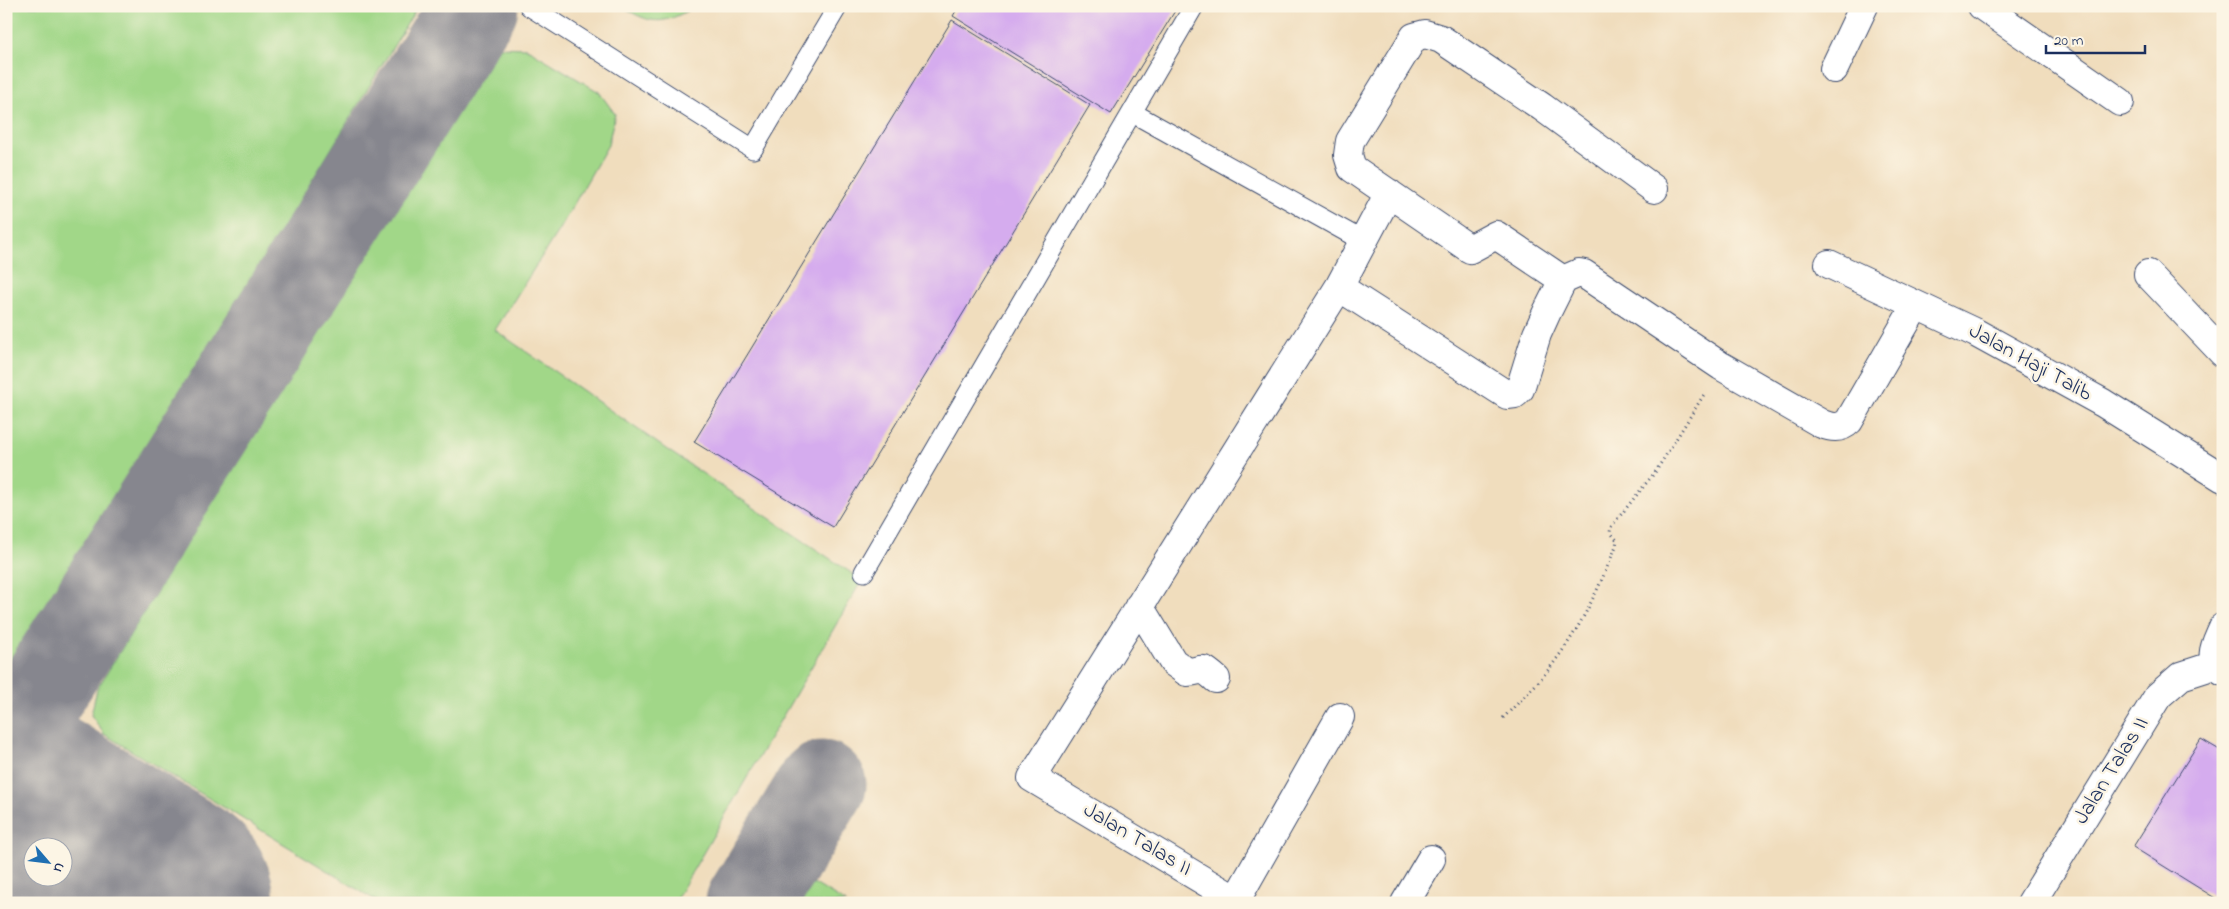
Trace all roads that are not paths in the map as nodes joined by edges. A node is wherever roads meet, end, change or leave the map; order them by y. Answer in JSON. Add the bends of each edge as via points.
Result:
{"nodes":[{"id":1,"x":529,"y":6,"type":"edge"},
{"id":2,"x":838,"y":6,"type":"edge"},
{"id":3,"x":1194,"y":6,"type":"edge"},
{"id":4,"x":1864,"y":6,"type":"edge"},
{"id":5,"x":1982,"y":6,"type":"edge"},
{"id":6,"x":1834,"y":69,"type":"dead end"},
{"id":7,"x":2120,"y":102,"type":"dead end"},
{"id":8,"x":1133,"y":113,"type":"junction"},
{"id":9,"x":1654,"y":189,"type":"dead end"},
{"id":10,"x":1389,"y":193,"type":"junction"},
{"id":11,"x":1363,"y":241,"type":"junction"},
{"id":12,"x":1829,"y":264,"type":"dead end"},
{"id":13,"x":2148,"y":274,"type":"dead end"},
{"id":14,"x":1563,"y":280,"type":"junction"},
{"id":15,"x":1339,"y":287,"type":"junction"},
{"id":16,"x":1916,"y":305,"type":"junction"},
{"id":17,"x":2223,"y":353,"type":"edge"},
{"id":18,"x":2223,"y":478,"type":"edge"},
{"id":19,"x":864,"y":572,"type":"dead end"},
{"id":20,"x":1139,"y":606,"type":"junction"},
{"id":21,"x":2223,"y":628,"type":"edge"},
{"id":22,"x":2219,"y":668,"type":"edge"},
{"id":23,"x":1216,"y":678,"type":"dead end"},
{"id":24,"x":1340,"y":717,"type":"dead end"},
{"id":25,"x":1431,"y":859,"type":"dead end"},
{"id":26,"x":1239,"y":901,"type":"edge"},
{"id":27,"x":1405,"y":903,"type":"edge"},
{"id":28,"x":2031,"y":903,"type":"edge"}],
"edges":[{"from":1,"to":2,"type":"lane","via":[[753,149]]},
{"from":3,"to":8,"type":"lane"},
{"from":4,"to":6,"type":"street"},
{"from":5,"to":7,"type":"street"},
{"from":8,"to":11,"type":"lane"},
{"from":8,"to":19,"type":"lane"},
{"from":9,"to":10,"type":"street","via":[[1542,107],[1441,39],[1425,34],[1414,37],[1350,141],[1348,155],[1352,168]]},
{"from":10,"to":11,"type":"street"},
{"from":10,"to":14,"type":"street","via":[[1470,249],[1496,235]]},
{"from":11,"to":15,"type":"street"},
{"from":12,"to":16,"type":"street","name":"Jalan Haji Talib"},
{"from":13,"to":17,"type":"street"},
{"from":14,"to":15,"type":"street","via":[[1537,334],[1520,389],[1507,395]]},
{"from":14,"to":16,"type":"street","via":[[1584,274],[1721,366],[1822,424],[1833,427],[1844,426],[1849,421]]},
{"from":15,"to":20,"type":"street"},
{"from":16,"to":18,"type":"street","name":"Jalan Haji Talib","via":[[1976,333],[2103,403]]},
{"from":20,"to":23,"type":"street","via":[[1173,662],[1187,672],[1205,669]]},
{"from":20,"to":26,"type":"street","name":"Jalan Talas II","via":[[1032,778]]},
{"from":21,"to":22,"type":"street","via":[[2213,658]]},
{"from":22,"to":28,"type":"street","name":"Jalan Talas II","via":[[2181,676],[2158,696]]},
{"from":24,"to":26,"type":"street"},
{"from":25,"to":27,"type":"street"}]}
